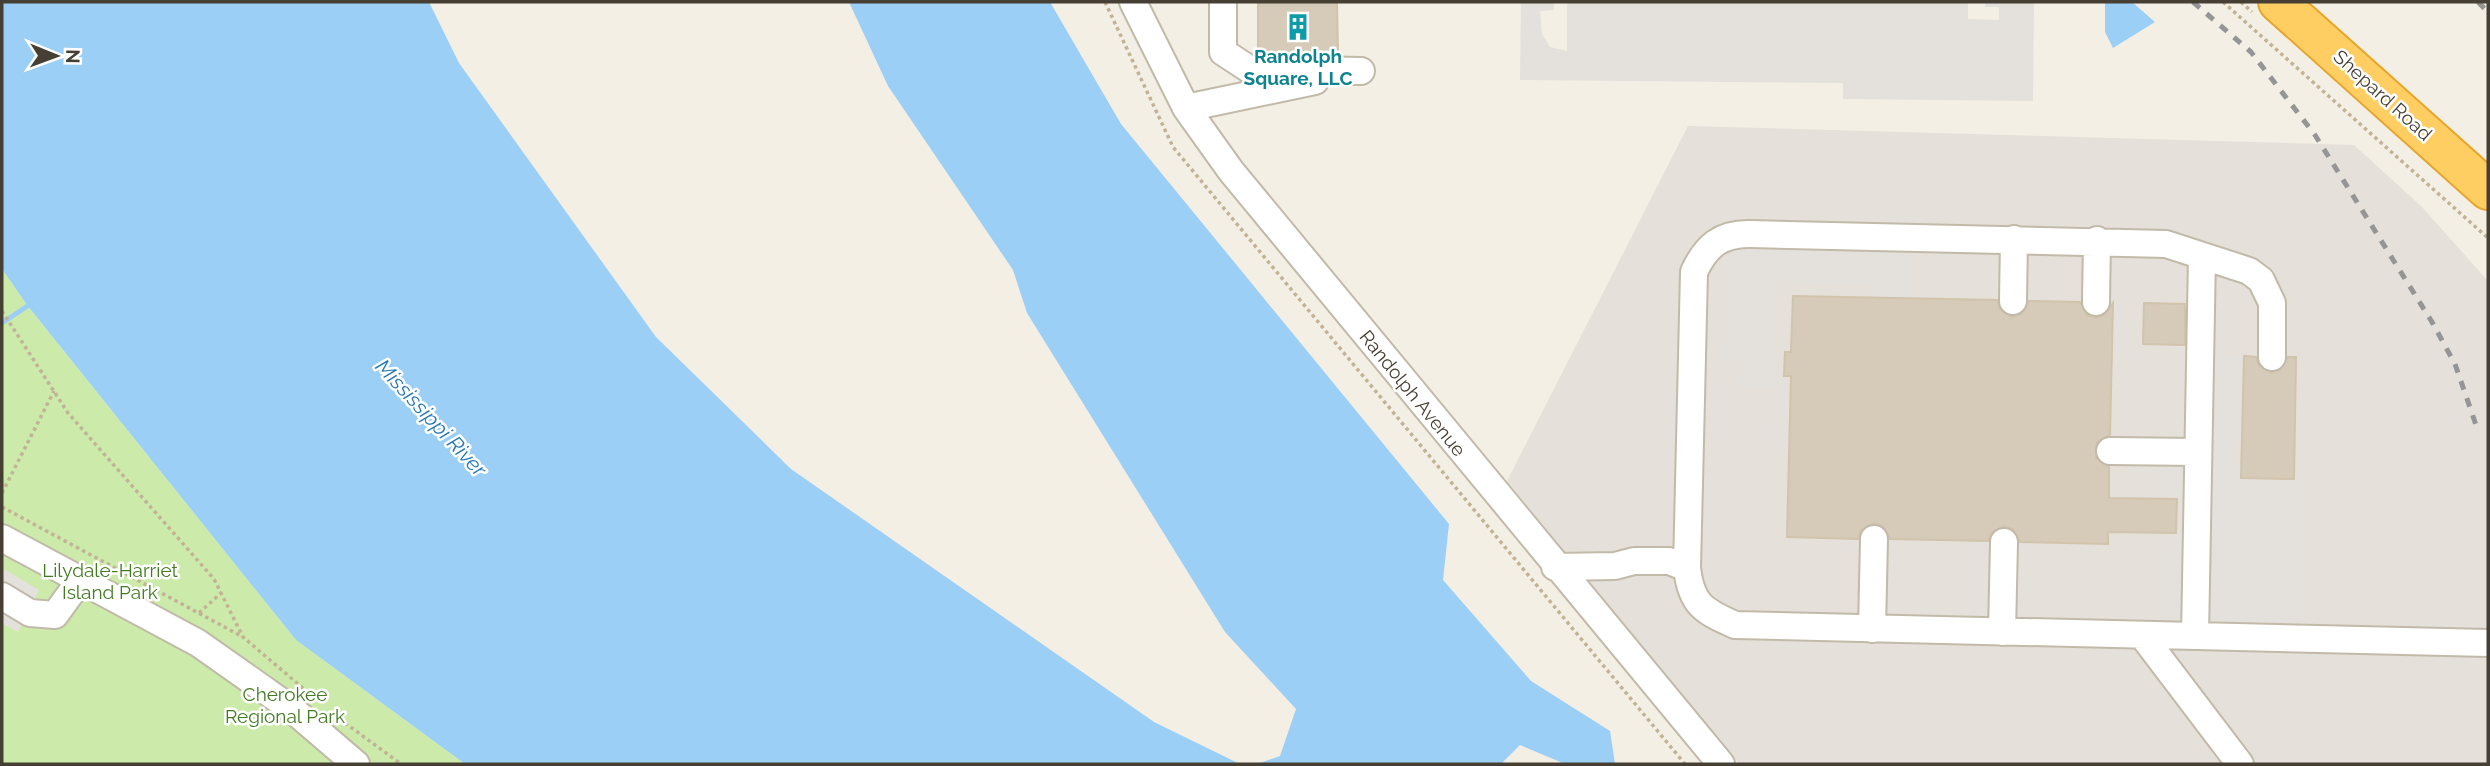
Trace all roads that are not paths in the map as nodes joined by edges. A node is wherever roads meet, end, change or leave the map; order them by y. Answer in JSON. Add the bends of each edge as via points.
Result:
{"nodes":[{"id":1,"x":1133,"y":2,"type":"edge"},
{"id":2,"x":1223,"y":2,"type":"edge"},
{"id":3,"x":2278,"y":2,"type":"edge"},
{"id":4,"x":2317,"y":2,"type":"edge"},
{"id":5,"x":1186,"y":108,"type":"junction"},
{"id":6,"x":2488,"y":154,"type":"edge"},
{"id":7,"x":2488,"y":190,"type":"edge"},
{"id":8,"x":2014,"y":239,"type":"junction"},
{"id":9,"x":2096,"y":240,"type":"junction"},
{"id":10,"x":2202,"y":256,"type":"junction"},
{"id":11,"x":2013,"y":301,"type":"dead end"},
{"id":12,"x":2096,"y":302,"type":"dead end"},
{"id":13,"x":2272,"y":357,"type":"dead end"},
{"id":14,"x":2110,"y":451,"type":"dead end"},
{"id":15,"x":2198,"y":452,"type":"junction"},
{"id":16,"x":2,"y":538,"type":"edge"},
{"id":17,"x":1874,"y":539,"type":"dead end"},
{"id":18,"x":2004,"y":542,"type":"dead end"},
{"id":19,"x":1555,"y":567,"type":"junction"},
{"id":20,"x":1687,"y":568,"type":"junction"},
{"id":21,"x":81,"y":579,"type":"junction"},
{"id":22,"x":2,"y":596,"type":"edge"},
{"id":23,"x":1872,"y":629,"type":"junction"},
{"id":24,"x":2002,"y":632,"type":"junction"},
{"id":25,"x":2142,"y":635,"type":"junction"},
{"id":26,"x":2195,"y":636,"type":"junction"},
{"id":27,"x":2488,"y":643,"type":"edge"},
{"id":28,"x":356,"y":764,"type":"edge"},
{"id":29,"x":1721,"y":764,"type":"edge"},
{"id":30,"x":2240,"y":764,"type":"edge"}],
"edges":[{"from":1,"to":5,"type":"street","name":"Randolph Avenue"},
{"from":2,"to":5,"type":"street","via":[[1223,52],[1249,69],[1361,71]]},
{"from":3,"to":7,"type":"highway","name":"Shepard Road"},
{"from":4,"to":6,"type":"highway","name":"Shepard Road"},
{"from":5,"to":19,"type":"street","name":"Randolph Avenue","via":[[1231,171]]},
{"from":8,"to":9,"type":"street"},
{"from":8,"to":11,"type":"street"},
{"from":8,"to":20,"type":"street","via":[[1736,233],[1712,244],[1693,272]]},
{"from":9,"to":10,"type":"street","via":[[2156,242]]},
{"from":9,"to":12,"type":"street"},
{"from":10,"to":13,"type":"street","via":[[2249,271],[2261,280],[2272,303]]},
{"from":10,"to":15,"type":"street"},
{"from":14,"to":15,"type":"street"},
{"from":15,"to":26,"type":"street"},
{"from":16,"to":21,"type":"street"},
{"from":17,"to":23,"type":"street"},
{"from":18,"to":24,"type":"street"},
{"from":19,"to":20,"type":"street","via":[[1669,561]]},
{"from":19,"to":29,"type":"street","name":"Randolph Avenue"},
{"from":20,"to":23,"type":"street","via":[[1696,602],[1735,625]]},
{"from":21,"to":22,"type":"street","via":[[55,615],[30,613]]},
{"from":21,"to":28,"type":"street","via":[[226,662],[293,710]]},
{"from":23,"to":24,"type":"street"},
{"from":24,"to":25,"type":"street"},
{"from":25,"to":26,"type":"street"},
{"from":25,"to":30,"type":"street"},
{"from":26,"to":27,"type":"street"}]}
